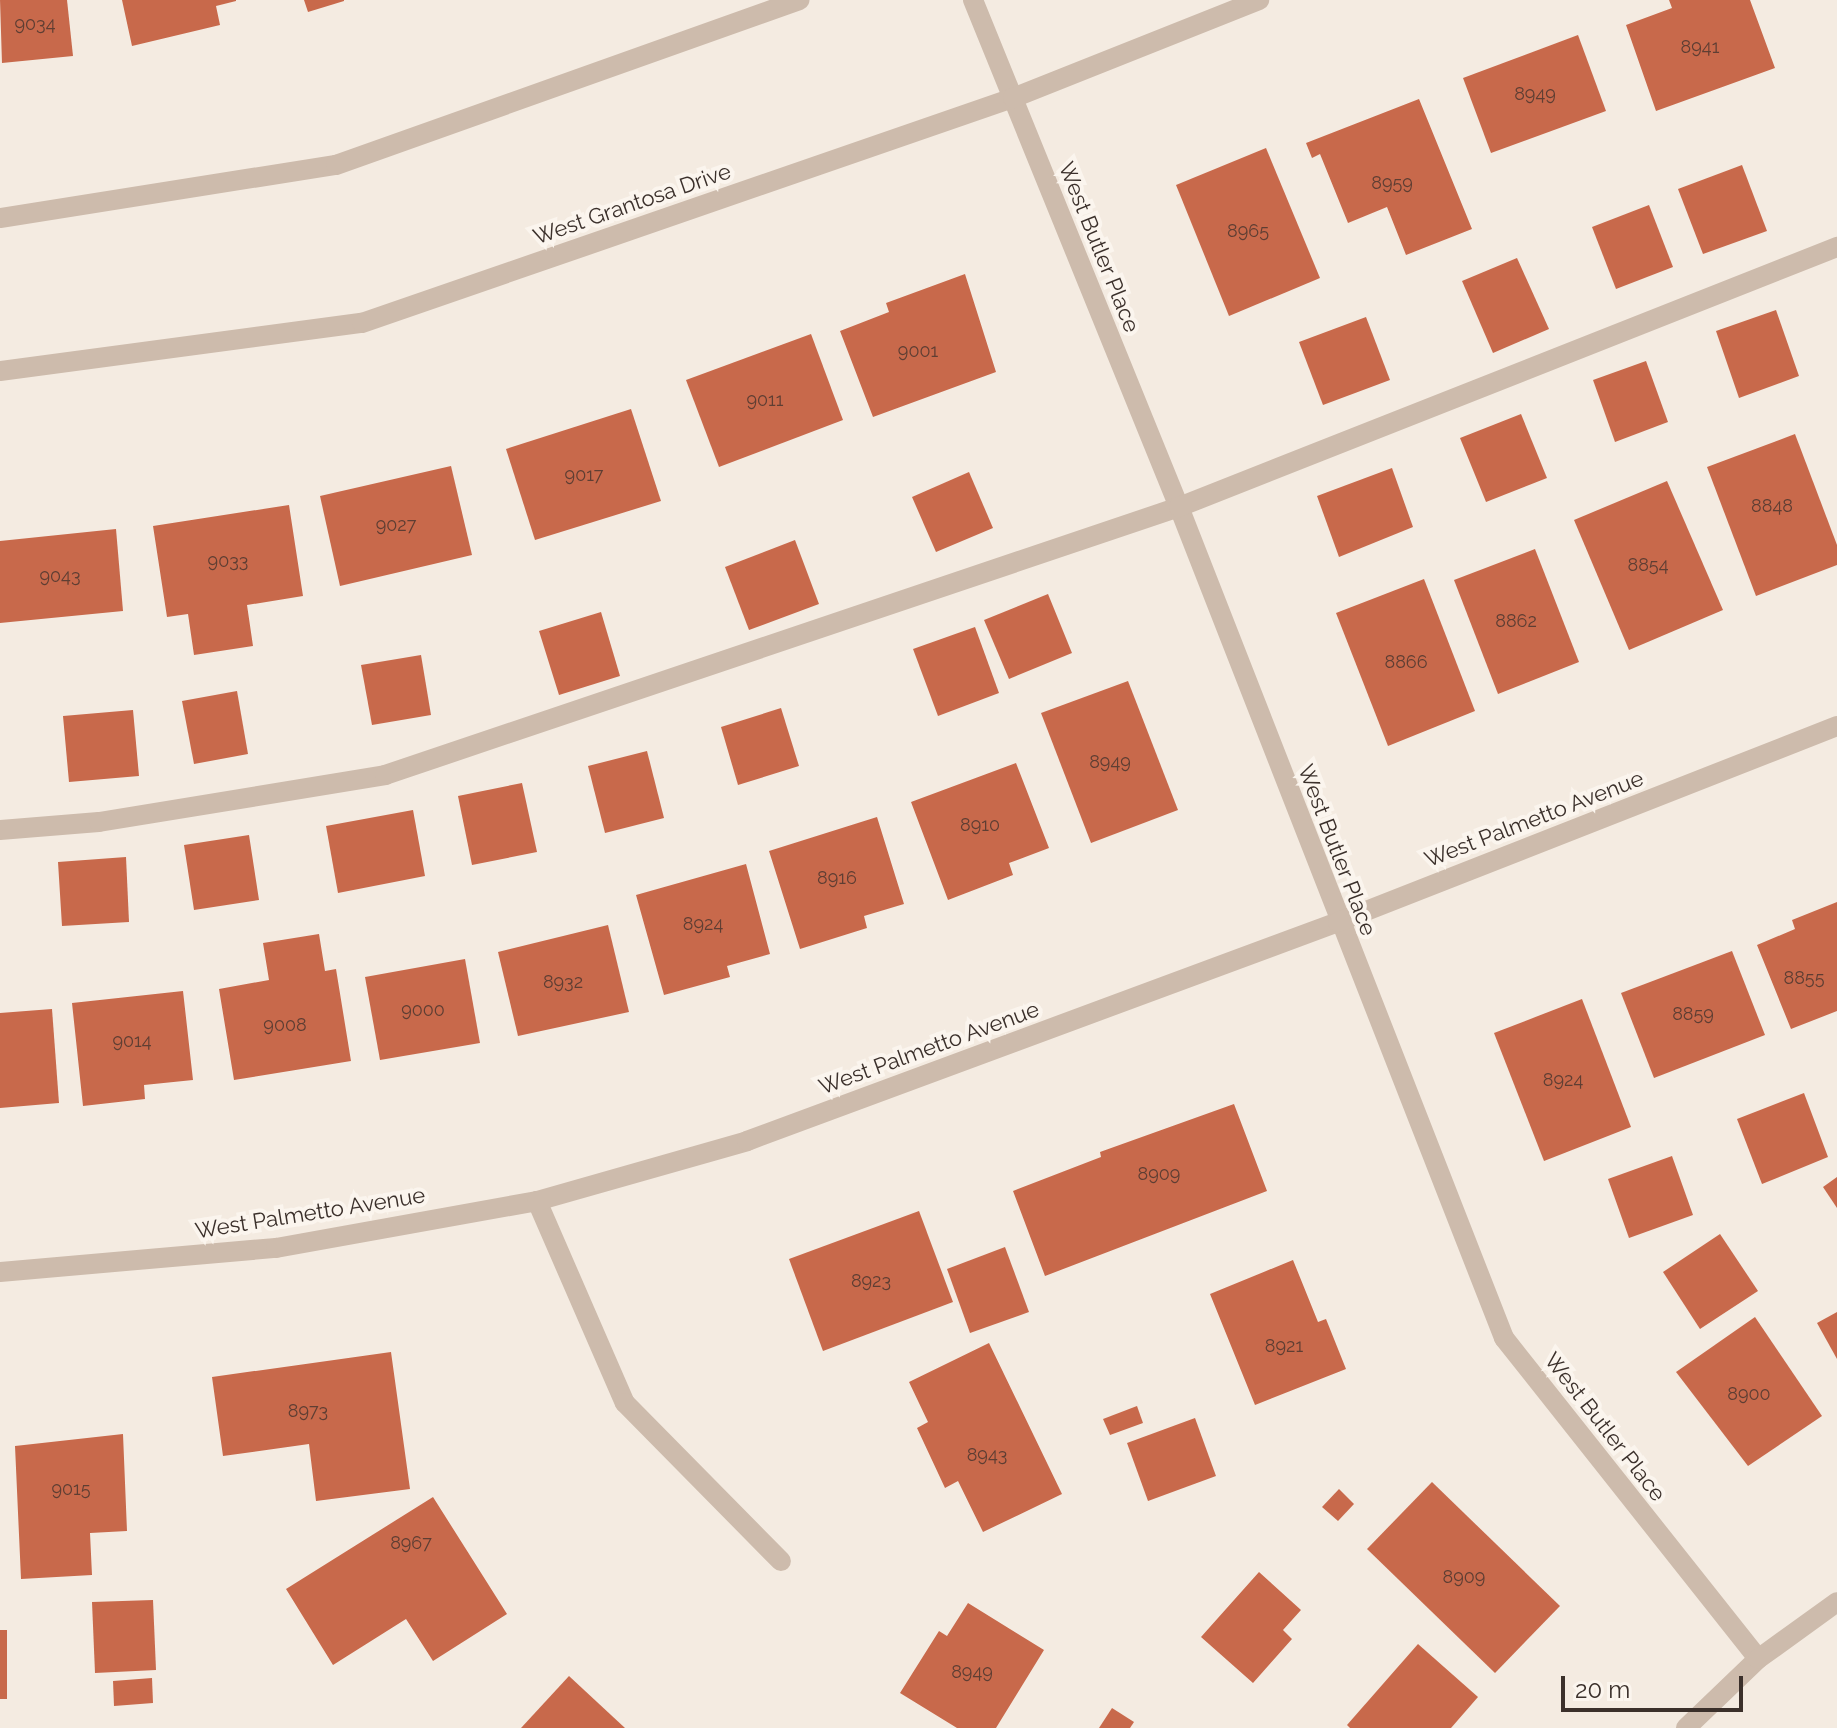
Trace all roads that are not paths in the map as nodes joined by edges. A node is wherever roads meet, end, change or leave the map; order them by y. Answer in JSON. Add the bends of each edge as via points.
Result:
{"nodes":[{"id":1,"x":799,"y":0,"type":"edge"},
{"id":2,"x":973,"y":0,"type":"edge"},
{"id":3,"x":1259,"y":0,"type":"edge"},
{"id":4,"x":1013,"y":98,"type":"junction"},
{"id":5,"x":0,"y":218,"type":"edge"},
{"id":6,"x":1837,"y":247,"type":"edge"},
{"id":7,"x":0,"y":371,"type":"edge"},
{"id":8,"x":1179,"y":507,"type":"junction"},
{"id":9,"x":1837,"y":726,"type":"edge"},
{"id":10,"x":0,"y":830,"type":"edge"},
{"id":11,"x":1338,"y":922,"type":"junction"},
{"id":12,"x":537,"y":1201,"type":"junction"},
{"id":13,"x":0,"y":1272,"type":"edge"},
{"id":14,"x":781,"y":1561,"type":"dead end"},
{"id":15,"x":1837,"y":1602,"type":"edge"},
{"id":16,"x":1758,"y":1659,"type":"junction"},
{"id":17,"x":1686,"y":1728,"type":"edge"}],
"edges":[{"from":1,"to":5,"type":"street","via":[[336,165]]},
{"from":2,"to":4,"type":"street","name":"West Butler Place"},
{"from":3,"to":4,"type":"street","name":"West Grantosa Drive"},
{"from":4,"to":7,"type":"street","name":"West Grantosa Drive","via":[[362,323]]},
{"from":4,"to":8,"type":"street","name":"West Butler Place"},
{"from":6,"to":8,"type":"street"},
{"from":8,"to":10,"type":"street","via":[[385,775],[99,822]]},
{"from":8,"to":11,"type":"street","name":"West Butler Place"},
{"from":9,"to":11,"type":"street","name":"West Palmetto Avenue"},
{"from":11,"to":12,"type":"street","name":"West Palmetto Avenue","via":[[747,1141]]},
{"from":11,"to":16,"type":"street","name":"West Butler Place","via":[[1504,1338]]},
{"from":12,"to":13,"type":"street","name":"West Palmetto Avenue","via":[[276,1248]]},
{"from":12,"to":14,"type":"street","via":[[625,1403]]},
{"from":15,"to":16,"type":"street"},
{"from":16,"to":17,"type":"street"}]}
